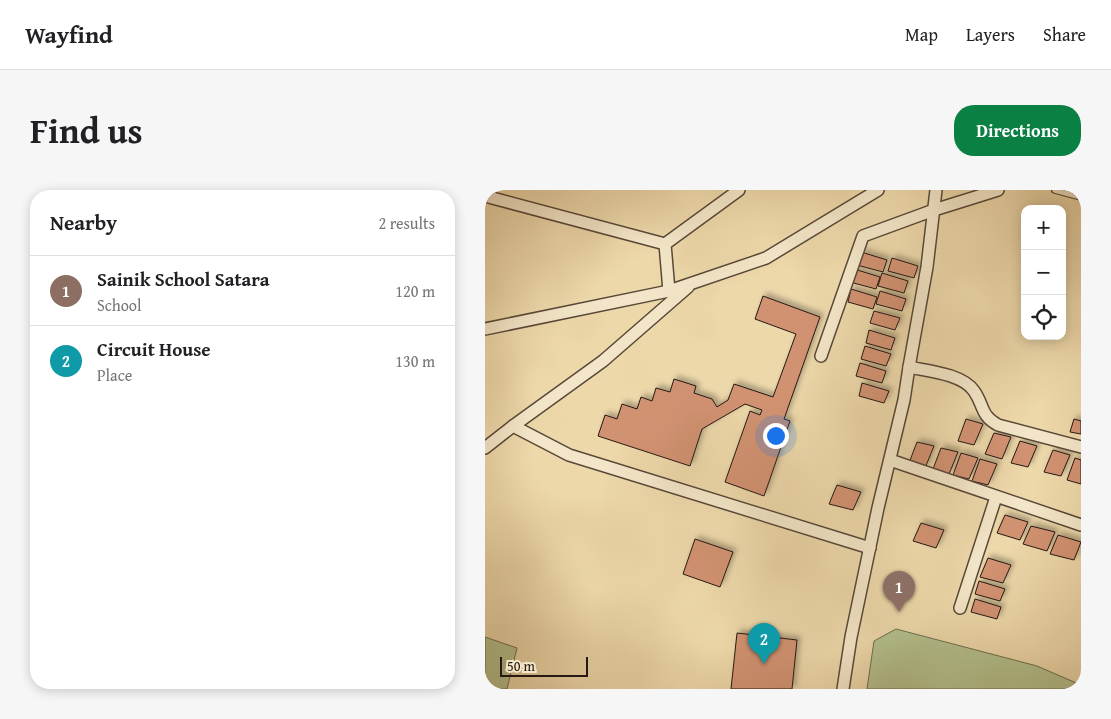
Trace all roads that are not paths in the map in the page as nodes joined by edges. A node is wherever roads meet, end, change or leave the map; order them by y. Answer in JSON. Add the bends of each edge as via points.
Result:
{"nodes":[{"id":1,"x":739,"y":190,"type":"edge"},
{"id":2,"x":879,"y":190,"type":"edge"},
{"id":3,"x":936,"y":190,"type":"edge"},
{"id":4,"x":998,"y":190,"type":"edge"},
{"id":5,"x":1055,"y":190,"type":"edge"},
{"id":6,"x":485,"y":196,"type":"edge"},
{"id":7,"x":1081,"y":197,"type":"edge"},
{"id":8,"x":934,"y":210,"type":"junction"},
{"id":9,"x":665,"y":244,"type":"junction"},
{"id":10,"x":693,"y":282,"type":"junction"},
{"id":11,"x":669,"y":291,"type":"junction"},
{"id":12,"x":485,"y":329,"type":"edge"},
{"id":13,"x":821,"y":356,"type":"dead end"},
{"id":14,"x":909,"y":367,"type":"junction"},
{"id":15,"x":513,"y":426,"type":"junction"},
{"id":16,"x":1081,"y":447,"type":"edge"},
{"id":17,"x":485,"y":448,"type":"edge"},
{"id":18,"x":890,"y":460,"type":"junction"},
{"id":19,"x":996,"y":497,"type":"junction"},
{"id":20,"x":1081,"y":525,"type":"edge"},
{"id":21,"x":870,"y":548,"type":"junction"},
{"id":22,"x":960,"y":608,"type":"dead end"},
{"id":23,"x":843,"y":689,"type":"edge"}],
"edges":[{"from":1,"to":9,"type":"street"},
{"from":2,"to":10,"type":"street","via":[[766,258]]},
{"from":3,"to":8,"type":"street"},
{"from":4,"to":8,"type":"street"},
{"from":5,"to":7,"type":"lane"},
{"from":6,"to":9,"type":"street"},
{"from":8,"to":13,"type":"street","via":[[863,236]]},
{"from":8,"to":14,"type":"street"},
{"from":9,"to":11,"type":"street"},
{"from":10,"to":11,"type":"street"},
{"from":10,"to":15,"type":"street","via":[[603,361]]},
{"from":11,"to":12,"type":"street"},
{"from":14,"to":16,"type":"street","via":[[953,377],[968,384],[990,421],[998,425]]},
{"from":14,"to":18,"type":"street"},
{"from":15,"to":17,"type":"street"},
{"from":15,"to":21,"type":"street","via":[[569,455]]},
{"from":18,"to":19,"type":"street"},
{"from":18,"to":21,"type":"street"},
{"from":19,"to":20,"type":"street"},
{"from":19,"to":22,"type":"street"},
{"from":21,"to":23,"type":"street"}]}
